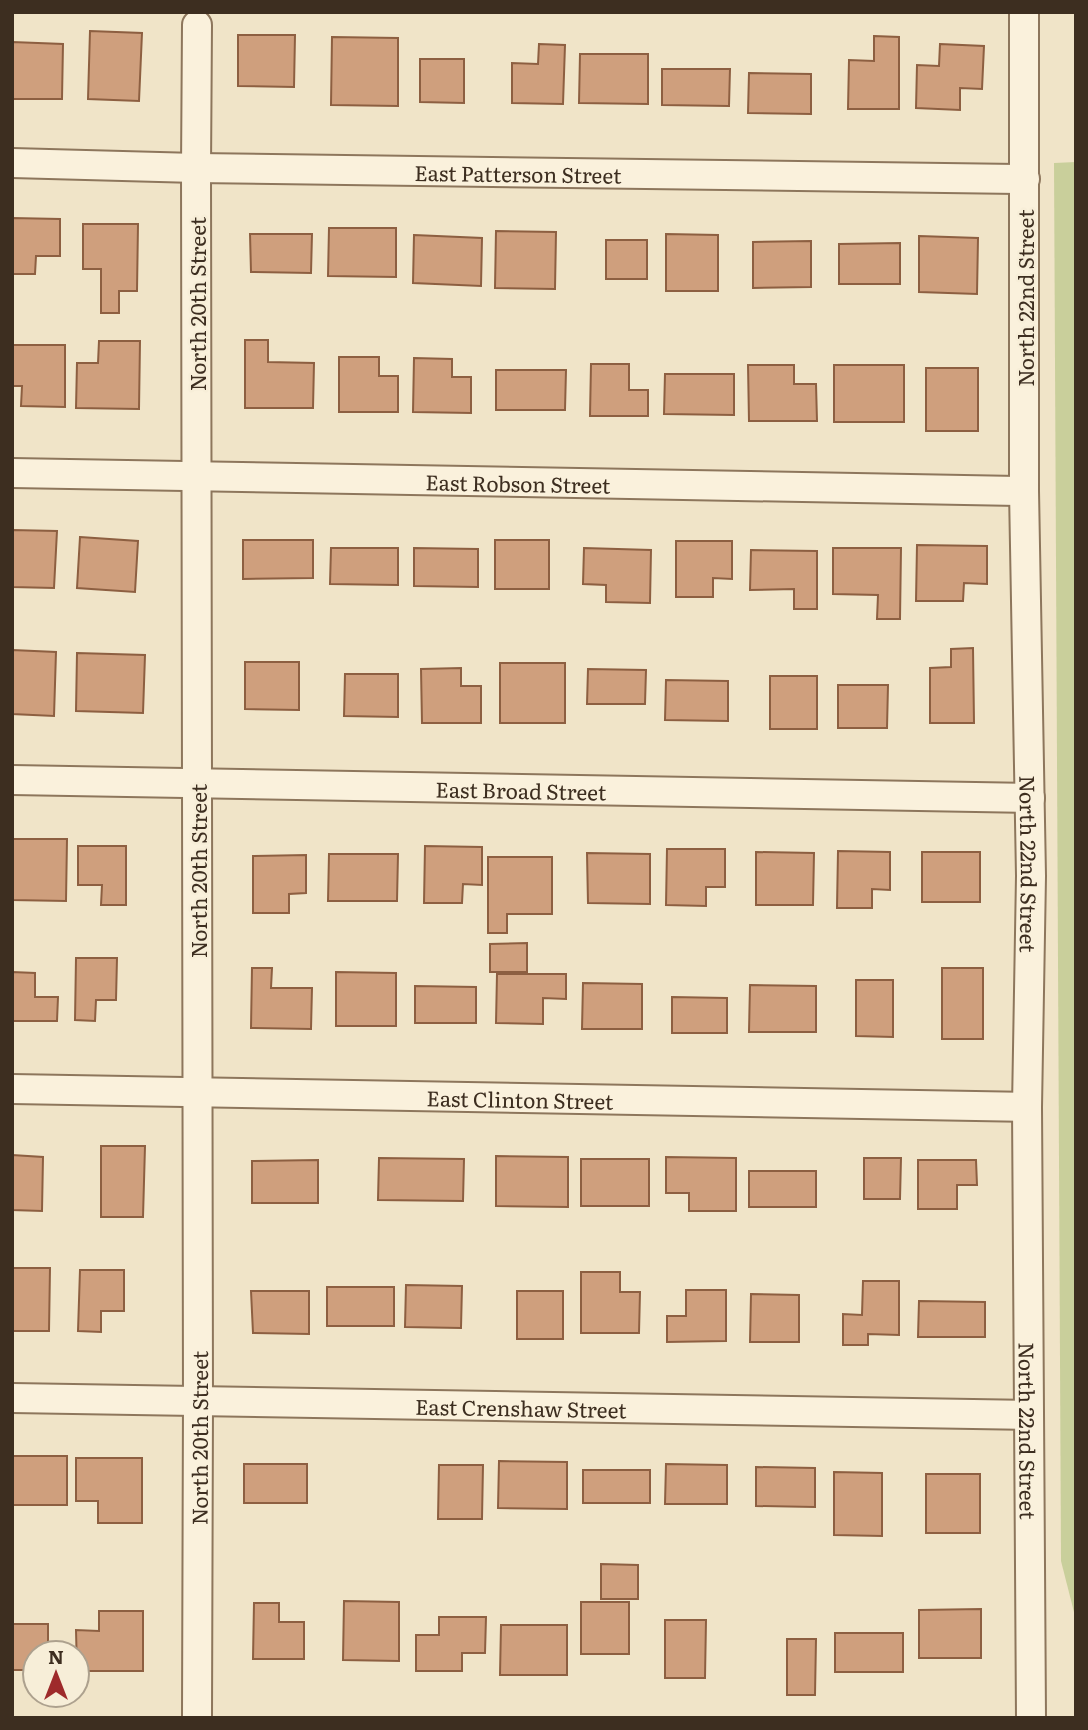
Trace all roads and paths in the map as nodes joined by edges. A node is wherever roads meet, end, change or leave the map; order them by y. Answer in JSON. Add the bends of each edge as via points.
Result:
{"nodes":[{"id":1,"x":1024,"y":12,"type":"edge"},
{"id":2,"x":197,"y":25,"type":"dead end"},
{"id":3,"x":12,"y":163,"type":"edge"},
{"id":4,"x":196,"y":168,"type":"junction"},
{"id":5,"x":1025,"y":179,"type":"junction"},
{"id":6,"x":12,"y":473,"type":"edge"},
{"id":7,"x":196,"y":477,"type":"junction"},
{"id":8,"x":1024,"y":491,"type":"junction"},
{"id":9,"x":12,"y":780,"type":"edge"},
{"id":10,"x":197,"y":784,"type":"junction"},
{"id":11,"x":1030,"y":798,"type":"junction"},
{"id":12,"x":12,"y":1089,"type":"edge"},
{"id":13,"x":197,"y":1093,"type":"junction"},
{"id":14,"x":1027,"y":1107,"type":"junction"},
{"id":15,"x":12,"y":1398,"type":"edge"},
{"id":16,"x":198,"y":1402,"type":"junction"},
{"id":17,"x":1028,"y":1415,"type":"junction"},
{"id":18,"x":197,"y":1718,"type":"edge"},
{"id":19,"x":1031,"y":1718,"type":"edge"}],
"edges":[{"from":1,"to":5,"type":"street","name":"North 22nd Street"},
{"from":2,"to":4,"type":"street","name":"North 20th Street"},
{"from":3,"to":4,"type":"street","name":"East Patterson Street"},
{"from":4,"to":5,"type":"street","name":"East Patterson Street"},
{"from":4,"to":7,"type":"street","name":"North 20th Street"},
{"from":5,"to":8,"type":"street","name":"North 22nd Street"},
{"from":6,"to":7,"type":"street","name":"East Robson Street"},
{"from":7,"to":8,"type":"street","name":"East Robson Street"},
{"from":7,"to":10,"type":"street","name":"North 20th Street"},
{"from":8,"to":11,"type":"street","name":"North 22nd Street"},
{"from":9,"to":10,"type":"street","name":"East Broad Street"},
{"from":10,"to":11,"type":"street","name":"East Broad Street"},
{"from":10,"to":13,"type":"street","name":"North 20th Street"},
{"from":11,"to":14,"type":"street","name":"North 22nd Street"},
{"from":12,"to":13,"type":"street","name":"East Clinton Street"},
{"from":13,"to":14,"type":"street","name":"East Clinton Street"},
{"from":13,"to":16,"type":"street","name":"North 20th Street"},
{"from":14,"to":17,"type":"street","name":"North 22nd Street"},
{"from":15,"to":16,"type":"street","name":"East Crenshaw Street"},
{"from":16,"to":17,"type":"street","name":"East Crenshaw Street"},
{"from":16,"to":18,"type":"street","name":"North 20th Street"},
{"from":17,"to":19,"type":"street","name":"North 22nd Street"}]}
